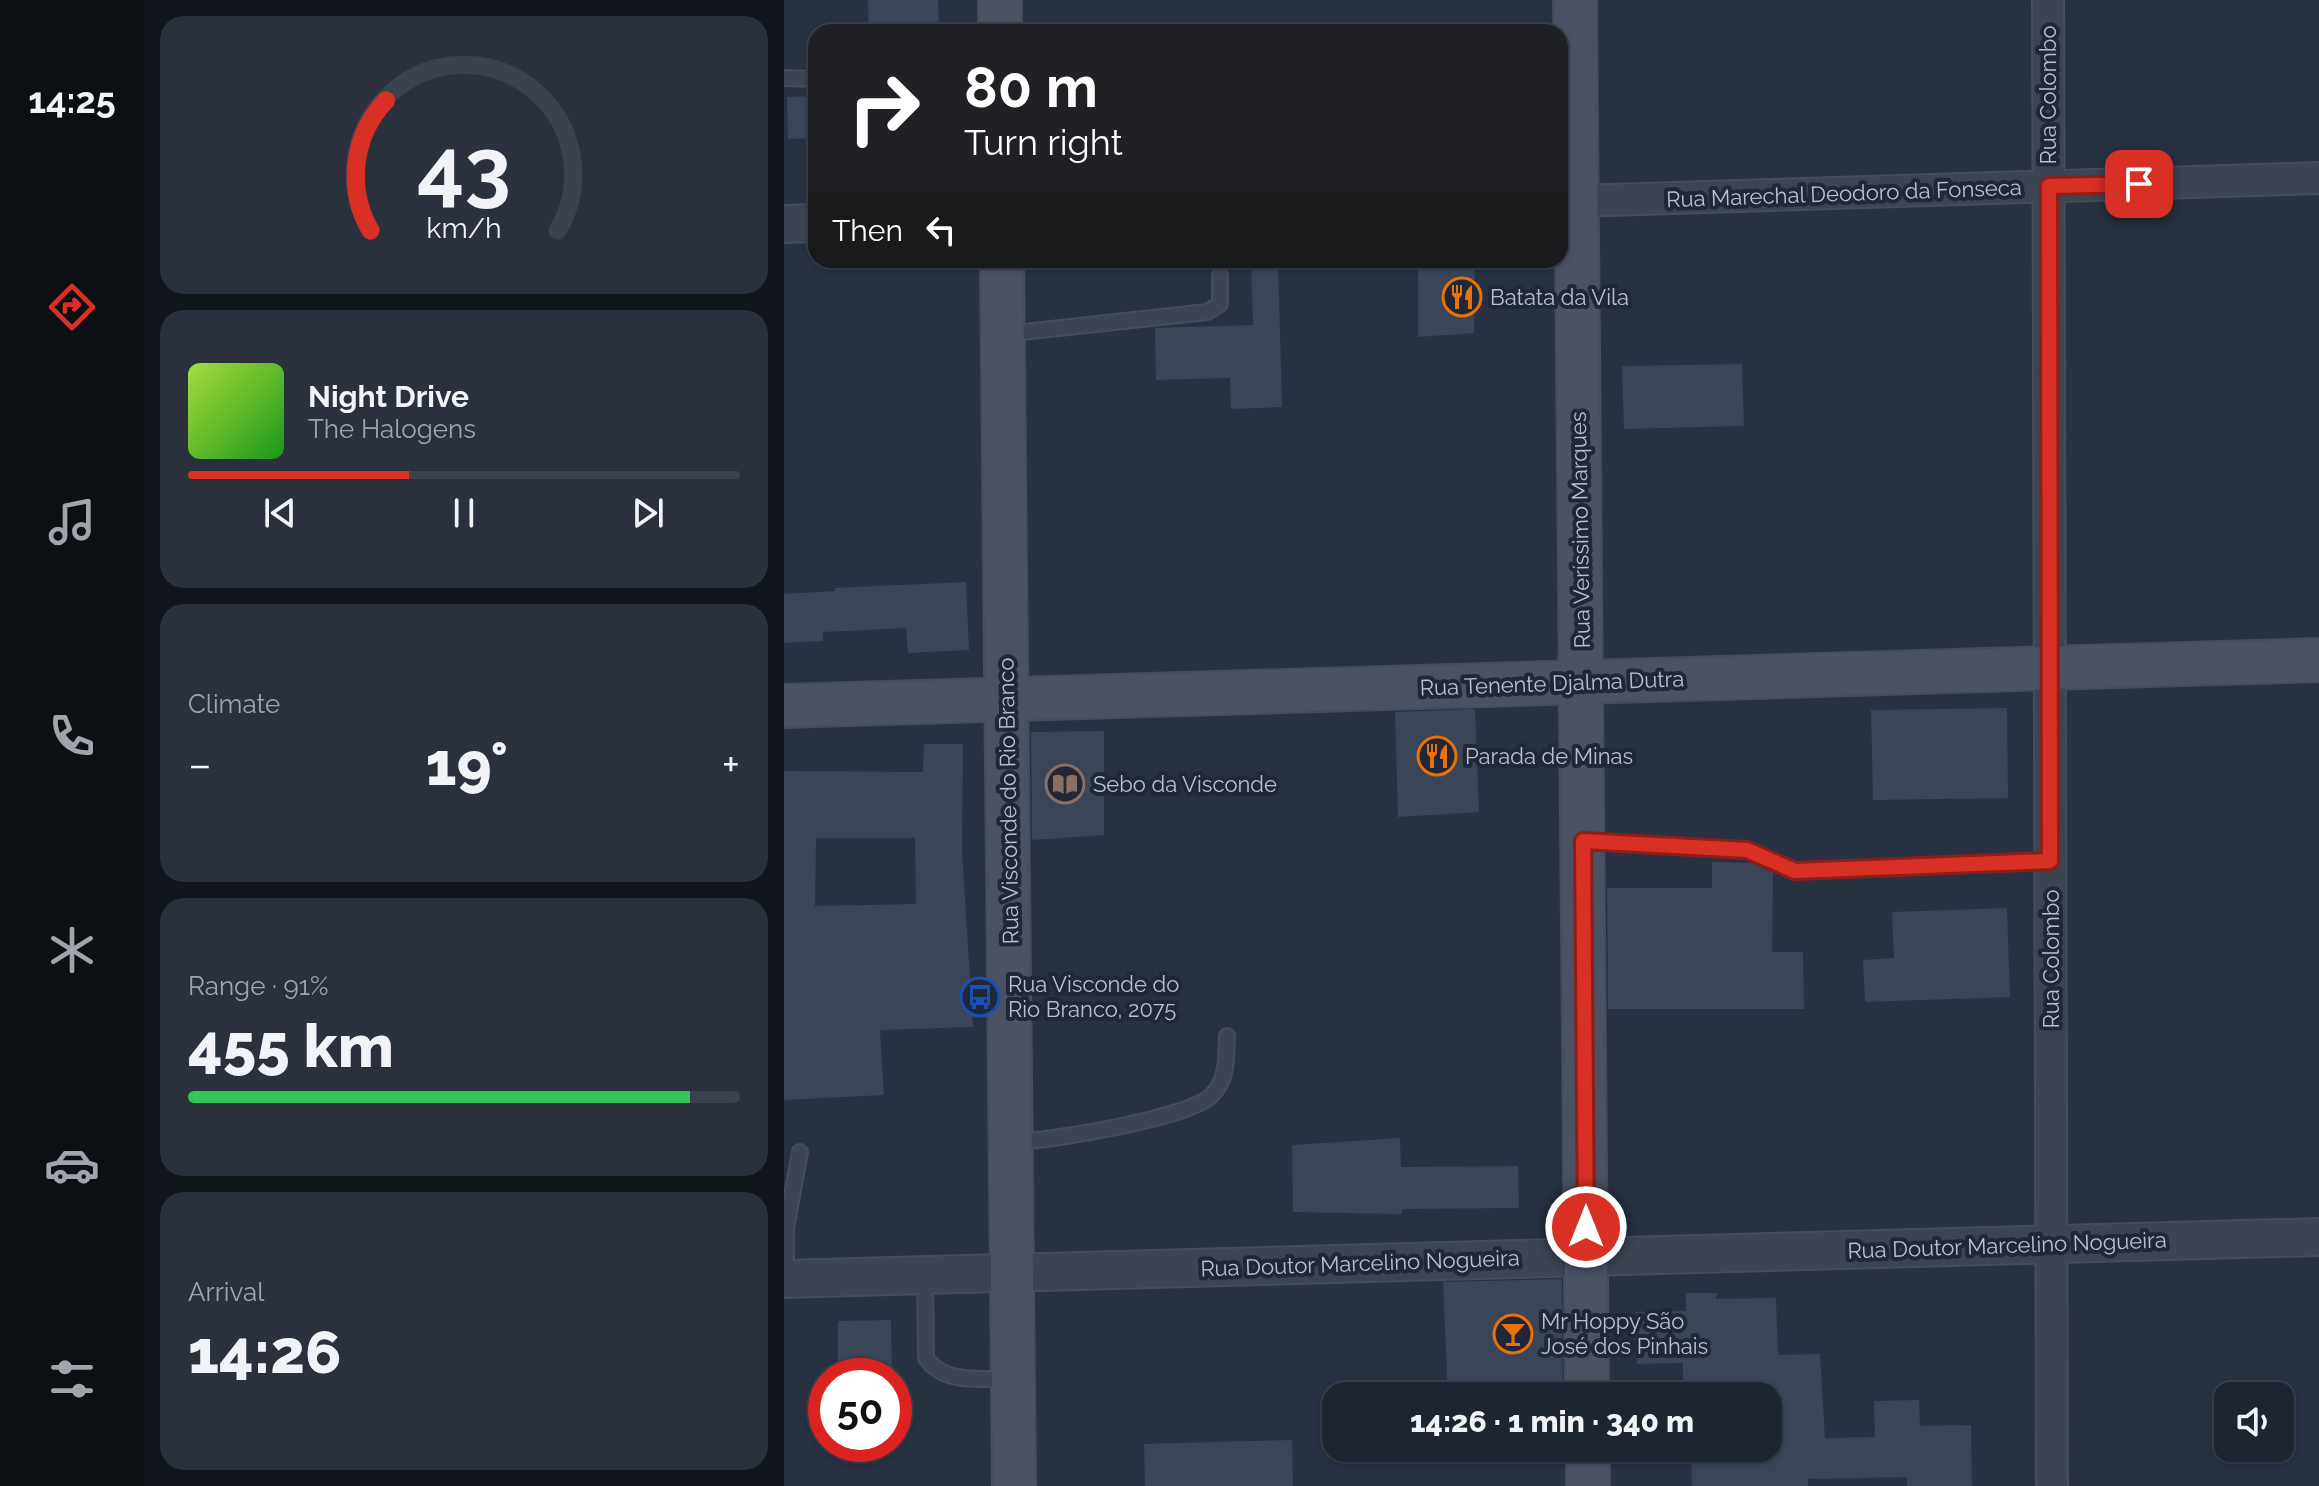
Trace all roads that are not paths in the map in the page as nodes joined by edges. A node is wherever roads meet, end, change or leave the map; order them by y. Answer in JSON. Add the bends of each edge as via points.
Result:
{"nodes":[{"id":1,"x":1000,"y":0,"type":"edge"},
{"id":2,"x":1575,"y":0,"type":"edge"},
{"id":3,"x":2048,"y":0,"type":"edge"},
{"id":4,"x":1000,"y":24,"type":"edge"},
{"id":5,"x":784,"y":78,"type":"edge"},
{"id":6,"x":808,"y":79,"type":"edge"},
{"id":7,"x":2319,"y":178,"type":"edge"},
{"id":8,"x":2049,"y":186,"type":"junction"},
{"id":9,"x":1568,"y":201,"type":"edge"},
{"id":10,"x":808,"y":223,"type":"edge"},
{"id":11,"x":784,"y":224,"type":"edge"},
{"id":12,"x":1002,"y":268,"type":"edge"},
{"id":13,"x":1220,"y":275,"type":"dead end"},
{"id":14,"x":1003,"y":335,"type":"junction"},
{"id":15,"x":2319,"y":660,"type":"edge"},
{"id":16,"x":2050,"y":668,"type":"junction"},
{"id":17,"x":1581,"y":682,"type":"junction"},
{"id":18,"x":1007,"y":699,"type":"junction"},
{"id":19,"x":784,"y":706,"type":"edge"},
{"id":20,"x":1583,"y":841,"type":"junction"},
{"id":21,"x":2050,"y":861,"type":"junction"},
{"id":22,"x":1227,"y":1036,"type":"dead end"},
{"id":23,"x":1011,"y":1142,"type":"junction"},
{"id":24,"x":800,"y":1152,"type":"dead end"},
{"id":25,"x":2319,"y":1237,"type":"edge"},
{"id":26,"x":2052,"y":1244,"type":"junction"},
{"id":27,"x":1586,"y":1257,"type":"junction"},
{"id":28,"x":1012,"y":1273,"type":"junction"},
{"id":29,"x":925,"y":1275,"type":"junction"},
{"id":30,"x":785,"y":1279,"type":"edge"},
{"id":31,"x":1013,"y":1379,"type":"junction"},
{"id":32,"x":1587,"y":1382,"type":"edge"},
{"id":33,"x":1588,"y":1462,"type":"edge"},
{"id":34,"x":1014,"y":1486,"type":"edge"},
{"id":35,"x":1588,"y":1486,"type":"edge"},
{"id":36,"x":2052,"y":1486,"type":"edge"}],
"edges":[{"from":1,"to":4,"type":"main road"},
{"from":2,"to":9,"type":"main road","name":"Rua Veríssimo Marques"},
{"from":3,"to":8,"type":"street","name":"Rua Colombo"},
{"from":5,"to":6,"type":"lane"},
{"from":7,"to":8,"type":"street","name":"Rua Marechal Deodoro da Fonseca"},
{"from":8,"to":9,"type":"street","name":"Rua Marechal Deodoro da Fonseca"},
{"from":8,"to":16,"type":"street","name":"Rua Colombo"},
{"from":9,"to":17,"type":"main road","name":"Rua Veríssimo Marques"},
{"from":10,"to":11,"type":"street"},
{"from":12,"to":14,"type":"main road","name":"Rua Visconde do Rio Branco"},
{"from":13,"to":14,"type":"lane","via":[[1220,304],[1207,312]]},
{"from":14,"to":18,"type":"main road","name":"Rua Visconde do Rio Branco"},
{"from":15,"to":16,"type":"main road","name":"Rua Tenente Djalma Dutra"},
{"from":16,"to":17,"type":"main road","name":"Rua Tenente Djalma Dutra"},
{"from":16,"to":21,"type":"street","name":"Rua Colombo"},
{"from":17,"to":18,"type":"main road","name":"Rua Tenente Djalma Dutra"},
{"from":17,"to":20,"type":"main road","name":"Rua Veríssimo Marques"},
{"from":18,"to":19,"type":"main road","name":"Rua Tenente Djalma Dutra"},
{"from":18,"to":23,"type":"main road","name":"Rua Visconde do Rio Branco"},
{"from":20,"to":21,"type":"lane","via":[[1747,850],[1795,871]]},
{"from":20,"to":27,"type":"main road","name":"Rua Veríssimo Marques"},
{"from":21,"to":26,"type":"street","name":"Rua Colombo"},
{"from":22,"to":23,"type":"lane","via":[[1225,1075],[1211,1097],[1185,1110]]},
{"from":23,"to":28,"type":"main road","name":"Rua Visconde do Rio Branco"},
{"from":24,"to":30,"type":"lane","via":[[786,1228]]},
{"from":25,"to":26,"type":"street","name":"Rua Doutor Marcelino Nogueira"},
{"from":26,"to":27,"type":"street","name":"Rua Doutor Marcelino Nogueira"},
{"from":26,"to":36,"type":"street","name":"Rua Colombo"},
{"from":27,"to":28,"type":"street","name":"Rua Doutor Marcelino Nogueira"},
{"from":27,"to":32,"type":"main road","name":"Rua Veríssimo Marques"},
{"from":28,"to":29,"type":"street","name":"Rua Doutor Marcelino Nogueira"},
{"from":28,"to":31,"type":"main road","name":"Rua Visconde do Rio Branco"},
{"from":29,"to":30,"type":"street","name":"Rua Doutor Marcelino Nogueira"},
{"from":29,"to":31,"type":"lane","via":[[926,1358],[933,1368],[948,1377]]},
{"from":31,"to":34,"type":"main road","name":"Rua Visconde do Rio Branco"},
{"from":33,"to":35,"type":"main road"}]}
